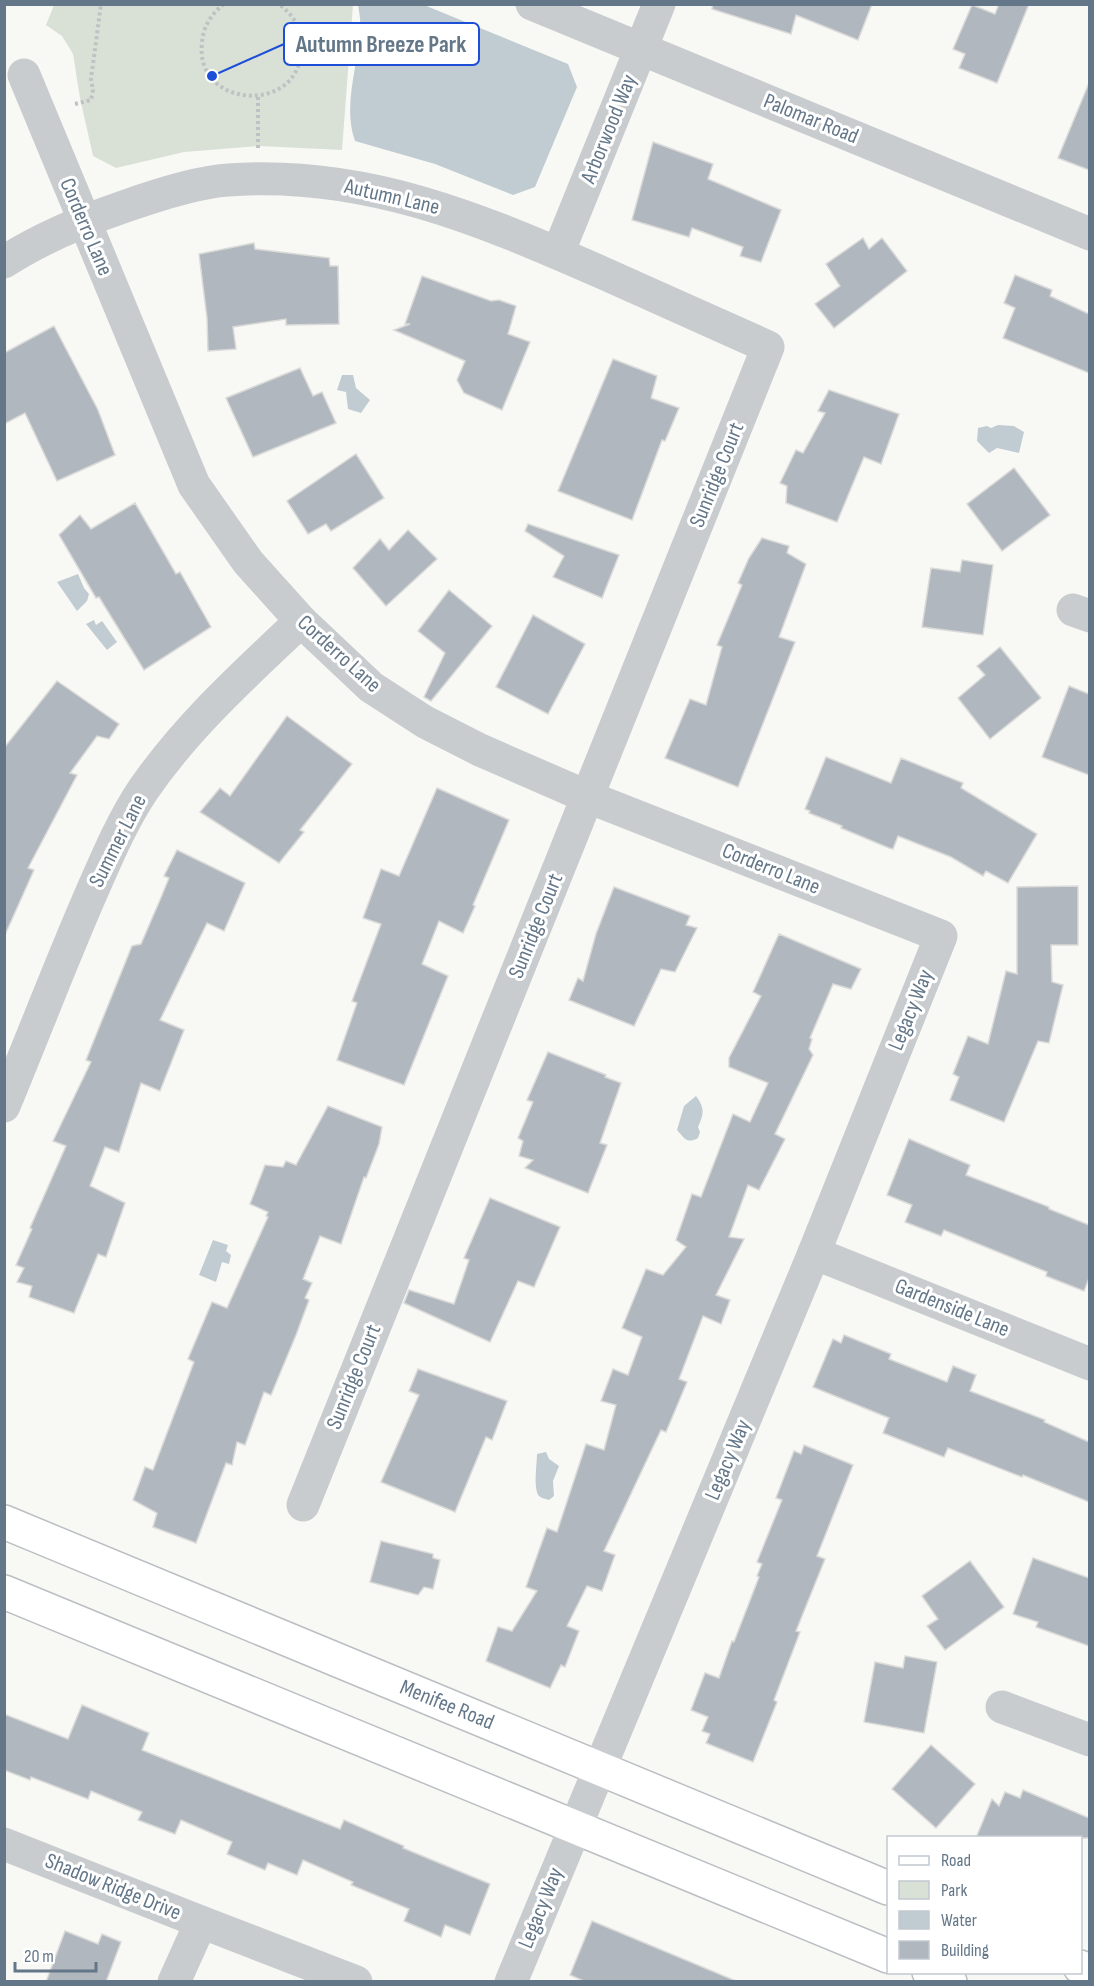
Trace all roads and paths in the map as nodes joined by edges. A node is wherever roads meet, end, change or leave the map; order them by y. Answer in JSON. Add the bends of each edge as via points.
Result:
{"nodes":[{"id":1,"x":101,"y":4,"type":"edge"},
{"id":2,"x":278,"y":4,"type":"edge"},
{"id":3,"x":532,"y":4,"type":"edge"},
{"id":4,"x":659,"y":4,"type":"edge"},
{"id":5,"x":222,"y":5,"type":"edge"},
{"id":6,"x":641,"y":49,"type":"junction"},
{"id":7,"x":24,"y":75,"type":"dead end"},
{"id":8,"x":258,"y":97,"type":"junction"},
{"id":9,"x":75,"y":104,"type":"dead end"},
{"id":10,"x":258,"y":151,"type":"dead end"},
{"id":11,"x":83,"y":220,"type":"junction"},
{"id":12,"x":1089,"y":234,"type":"edge"},
{"id":13,"x":558,"y":253,"type":"junction"},
{"id":14,"x":4,"y":262,"type":"edge"},
{"id":15,"x":768,"y":347,"type":"joint"},
{"id":16,"x":301,"y":621,"type":"junction"},
{"id":17,"x":588,"y":797,"type":"junction"},
{"id":18,"x":941,"y":936,"type":"joint"},
{"id":19,"x":4,"y":1106,"type":"edge"},
{"id":20,"x":814,"y":1252,"type":"junction"},
{"id":21,"x":1089,"y":1364,"type":"edge"},
{"id":22,"x":303,"y":1505,"type":"dead end"},
{"id":23,"x":4,"y":1522,"type":"edge"},
{"id":24,"x":4,"y":1592,"type":"edge"},
{"id":25,"x":1002,"y":1707,"type":"dead end"},
{"id":26,"x":1089,"y":1740,"type":"edge"},
{"id":27,"x":599,"y":1768,"type":"junction"},
{"id":28,"x":575,"y":1827,"type":"junction"},
{"id":29,"x":4,"y":1844,"type":"edge"},
{"id":30,"x":887,"y":1888,"type":"edge"},
{"id":31,"x":201,"y":1922,"type":"junction"},
{"id":32,"x":887,"y":1956,"type":"edge"},
{"id":33,"x":932,"y":1974,"type":"edge"},
{"id":34,"x":174,"y":1982,"type":"edge"},
{"id":35,"x":356,"y":1982,"type":"edge"},
{"id":36,"x":511,"y":1982,"type":"edge"},
{"id":37,"x":950,"y":1982,"type":"edge"}],
"edges":[{"from":1,"to":9,"type":"path","via":[[91,100]]},
{"from":2,"to":8,"type":"path","via":[[295,20],[301,36],[301,53],[297,69],[287,82]]},
{"from":3,"to":6,"type":"street","name":"Palomar Road"},
{"from":4,"to":6,"type":"street","name":"Arborwood Way"},
{"from":5,"to":8,"type":"path","via":[[203,32],[204,65],[225,90]]},
{"from":6,"to":12,"type":"street","name":"Palomar Road"},
{"from":6,"to":13,"type":"street","name":"Arborwood Way"},
{"from":7,"to":11,"type":"street","name":"Corderro Lane"},
{"from":8,"to":10,"type":"path"},
{"from":11,"to":13,"type":"street","name":"Autumn Lane","via":[[156,195],[226,180],[280,178],[344,184],[399,195]]},
{"from":11,"to":14,"type":"street","name":"Autumn Lane"},
{"from":11,"to":16,"type":"street","name":"Corderro Lane","via":[[194,485],[248,562]]},
{"from":13,"to":15,"type":"street","name":"Autumn Lane"},
{"from":15,"to":17,"type":"street","name":"Sunridge Court"},
{"from":16,"to":17,"type":"street","name":"Corderro Lane","via":[[371,687],[425,722]]},
{"from":16,"to":19,"type":"street","name":"Summer Lane","via":[[211,707],[142,791],[93,889]]},
{"from":17,"to":18,"type":"street","name":"Corderro Lane"},
{"from":17,"to":22,"type":"street","name":"Sunridge Court"},
{"from":18,"to":20,"type":"street","name":"Legacy Way"},
{"from":20,"to":21,"type":"street","name":"Gardenside Lane"},
{"from":20,"to":27,"type":"street","name":"Legacy Way"},
{"from":23,"to":27,"type":"main road","name":"Menifee Road"},
{"from":24,"to":28,"type":"main road"},
{"from":25,"to":26,"type":"street"},
{"from":27,"to":28,"type":"street","name":"Legacy Way"},
{"from":27,"to":30,"type":"main road","name":"Menifee Road"},
{"from":28,"to":32,"type":"main road"},
{"from":28,"to":36,"type":"street","name":"Legacy Way"},
{"from":29,"to":31,"type":"street","name":"Shadow Ridge Drive"},
{"from":31,"to":34,"type":"street"},
{"from":31,"to":35,"type":"street","name":"Shadow Ridge Drive"},
{"from":33,"to":37,"type":"main road"}]}
